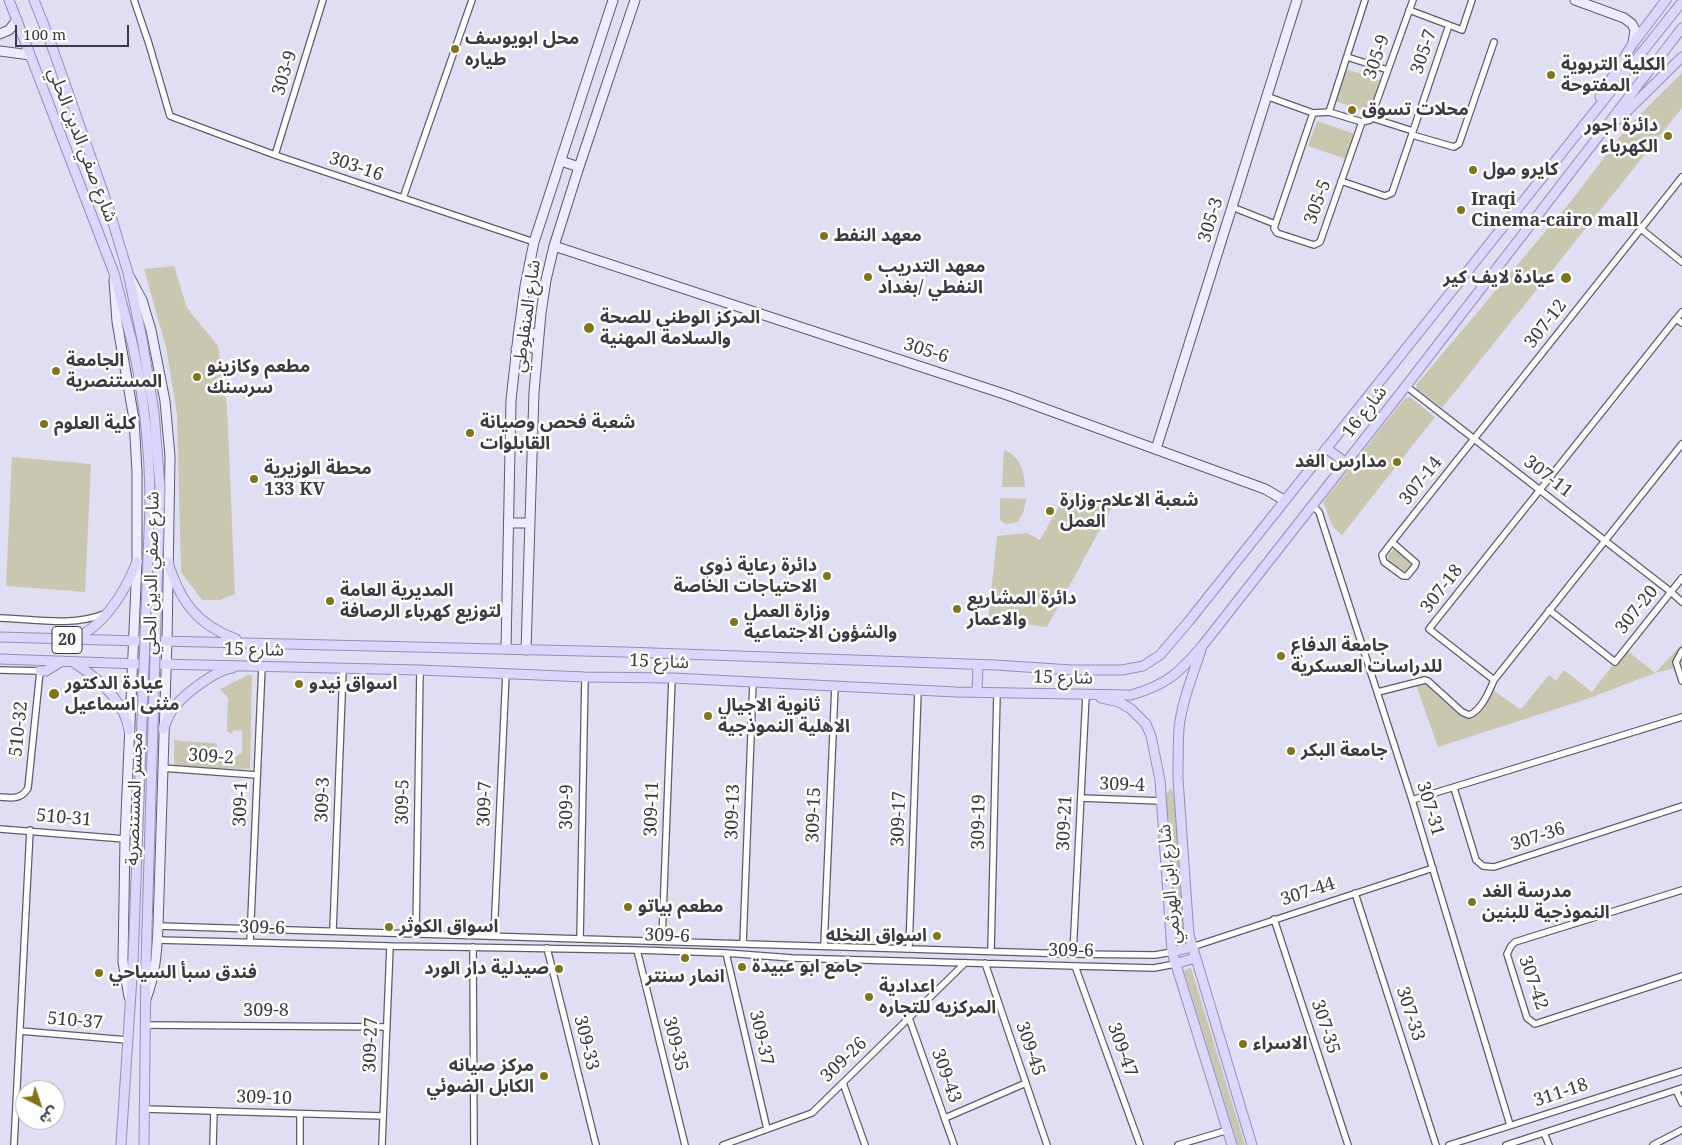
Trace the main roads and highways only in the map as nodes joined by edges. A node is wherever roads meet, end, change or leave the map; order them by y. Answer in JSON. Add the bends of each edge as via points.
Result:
{"nodes":[{"id":1,"x":9,"y":0,"type":"edge"},
{"id":2,"x":34,"y":0,"type":"edge"},
{"id":3,"x":1666,"y":0,"type":"edge"},
{"id":4,"x":1682,"y":2,"type":"edge"},
{"id":5,"x":1682,"y":28,"type":"edge"},
{"id":6,"x":1682,"y":57,"type":"edge"},
{"id":7,"x":1578,"y":131,"type":"junction"},
{"id":8,"x":1594,"y":144,"type":"junction"},
{"id":9,"x":142,"y":338,"type":"joint"},
{"id":10,"x":132,"y":342,"type":"joint"},
{"id":11,"x":1326,"y":448,"type":"junction"},
{"id":12,"x":1346,"y":463,"type":"junction"},
{"id":13,"x":137,"y":562,"type":"road end"},
{"id":14,"x":168,"y":562,"type":"road end"},
{"id":15,"x":0,"y":637,"type":"edge"},
{"id":16,"x":73,"y":640,"type":"junction"},
{"id":17,"x":136,"y":641,"type":"road end"},
{"id":18,"x":164,"y":641,"type":"road end"},
{"id":19,"x":244,"y":642,"type":"junction"},
{"id":20,"x":1203,"y":645,"type":"junction"},
{"id":21,"x":0,"y":659,"type":"edge"},
{"id":22,"x":62,"y":662,"type":"junction"},
{"id":23,"x":73,"y":662,"type":"junction"},
{"id":24,"x":136,"y":664,"type":"road end"},
{"id":25,"x":162,"y":664,"type":"road end"},
{"id":26,"x":978,"y":665,"type":"junction"},
{"id":27,"x":242,"y":666,"type":"junction"},
{"id":28,"x":1143,"y":666,"type":"joint"},
{"id":29,"x":40,"y":671,"type":"road end"},
{"id":30,"x":1150,"y":690,"type":"joint"},
{"id":31,"x":977,"y":692,"type":"junction"},
{"id":32,"x":1086,"y":695,"type":"junction"},
{"id":33,"x":164,"y":729,"type":"road end"},
{"id":34,"x":130,"y":730,"type":"road end"},
{"id":35,"x":1178,"y":779,"type":"junction"},
{"id":36,"x":1160,"y":780,"type":"junction"},
{"id":37,"x":1184,"y":859,"type":"junction"},
{"id":38,"x":1165,"y":860,"type":"junction"},
{"id":39,"x":1192,"y":947,"type":"junction"},
{"id":40,"x":1172,"y":952,"type":"junction"},
{"id":41,"x":1195,"y":958,"type":"junction"},
{"id":42,"x":133,"y":961,"type":"joint"},
{"id":43,"x":146,"y":961,"type":"joint"},
{"id":44,"x":1175,"y":964,"type":"junction"},
{"id":45,"x":121,"y":1145,"type":"edge"},
{"id":46,"x":127,"y":1145,"type":"edge"},
{"id":47,"x":144,"y":1145,"type":"edge"},
{"id":48,"x":1232,"y":1145,"type":"edge"},
{"id":49,"x":1252,"y":1145,"type":"edge"}],
"edges":[{"from":1,"to":10,"type":"main road","name":"شارع صفي الدين الحلي","via":[[114,273]]},
{"from":2,"to":9,"type":"main road","name":"شارع صفي الدين الحلي","via":[[108,206],[128,273]]},
{"from":3,"to":7,"type":"main road","via":[[1632,45]]},
{"from":4,"to":7,"type":"main road"},
{"from":5,"to":8,"type":"main road"},
{"from":6,"to":8,"type":"main road"},
{"from":7,"to":11,"type":"main road","name":"شارع 16"},
{"from":8,"to":12,"type":"main road","name":"شارع 16"},
{"from":9,"to":43,"type":"main road","name":"مجسر المستنصرية","bridge":true,"via":[[154,412],[160,487]]},
{"from":10,"to":42,"type":"main road","name":"مجسر المستنصرية","bridge":true,"via":[[145,413],[150,496]]},
{"from":11,"to":12,"type":"main road"},
{"from":11,"to":28,"type":"main road","name":"شارع 16","via":[[1160,655]]},
{"from":12,"to":20,"type":"main road","name":"شارع 16"},
{"from":13,"to":16,"type":"main road","via":[[106,614],[86,634]]},
{"from":14,"to":19,"type":"main road","via":[[174,582],[189,608],[213,629]]},
{"from":15,"to":16,"type":"main road","number":"20"},
{"from":16,"to":17,"type":"main road","number":"20"},
{"from":18,"to":19,"type":"main road","name":"شارع 15"},
{"from":19,"to":26,"type":"main road","name":"شارع 15"},
{"from":20,"to":30,"type":"main road","name":"شارع 16","via":[[1185,667]]},
{"from":20,"to":35,"type":"main road","name":"شارع ابن الهرثمي","via":[[1179,727]]},
{"from":21,"to":22,"type":"main road","number":"20"},
{"from":22,"to":23,"type":"main road","number":"20"},
{"from":22,"to":29,"type":"main road"},
{"from":23,"to":24,"type":"main road","number":"20"},
{"from":23,"to":34,"type":"main road","via":[[117,701],[126,714]]},
{"from":25,"to":27,"type":"main road","name":"شارع 15"},
{"from":26,"to":28,"type":"main road","name":"شارع 15","via":[[1072,670],[1122,670]]},
{"from":26,"to":31,"type":"main road"},
{"from":27,"to":31,"type":"main road","name":"شارع 15","via":[[672,678]]},
{"from":27,"to":33,"type":"main road","via":[[227,669],[187,695],[176,704]]},
{"from":30,"to":32,"type":"main road","name":"شارع 15","via":[[1131,694]]},
{"from":31,"to":32,"type":"main road","name":"شارع 15"},
{"from":32,"to":36,"type":"main road","name":"شارع ابن الهرثمي","via":[[1119,702],[1143,720],[1151,736]]},
{"from":35,"to":36,"type":"main road"},
{"from":35,"to":37,"type":"main road","name":"شارع ابن الهرثمي"},
{"from":36,"to":38,"type":"main road","name":"شارع ابن الهرثمي"},
{"from":37,"to":38,"type":"main road"},
{"from":37,"to":39,"type":"main road","name":"شارع ابن الهرثمي"},
{"from":38,"to":40,"type":"main road","name":"شارع ابن الهرثمي"},
{"from":39,"to":40,"type":"main road"},
{"from":39,"to":41,"type":"main road","name":"شارع ابن الهرثمي"},
{"from":40,"to":44,"type":"main road","name":"شارع ابن الهرثمي"},
{"from":41,"to":44,"type":"main road"},
{"from":41,"to":49,"type":"main road","name":"شارع ابن الهرثمي"},
{"from":42,"to":45,"type":"main road","name":"شارع صفي الدين الحلي"},
{"from":43,"to":47,"type":"main road","name":"شارع صفي الدين الحلي"},
{"from":44,"to":48,"type":"main road","name":"شارع ابن الهرثمي"},
{"from":45,"to":46,"type":"main road"}]}
